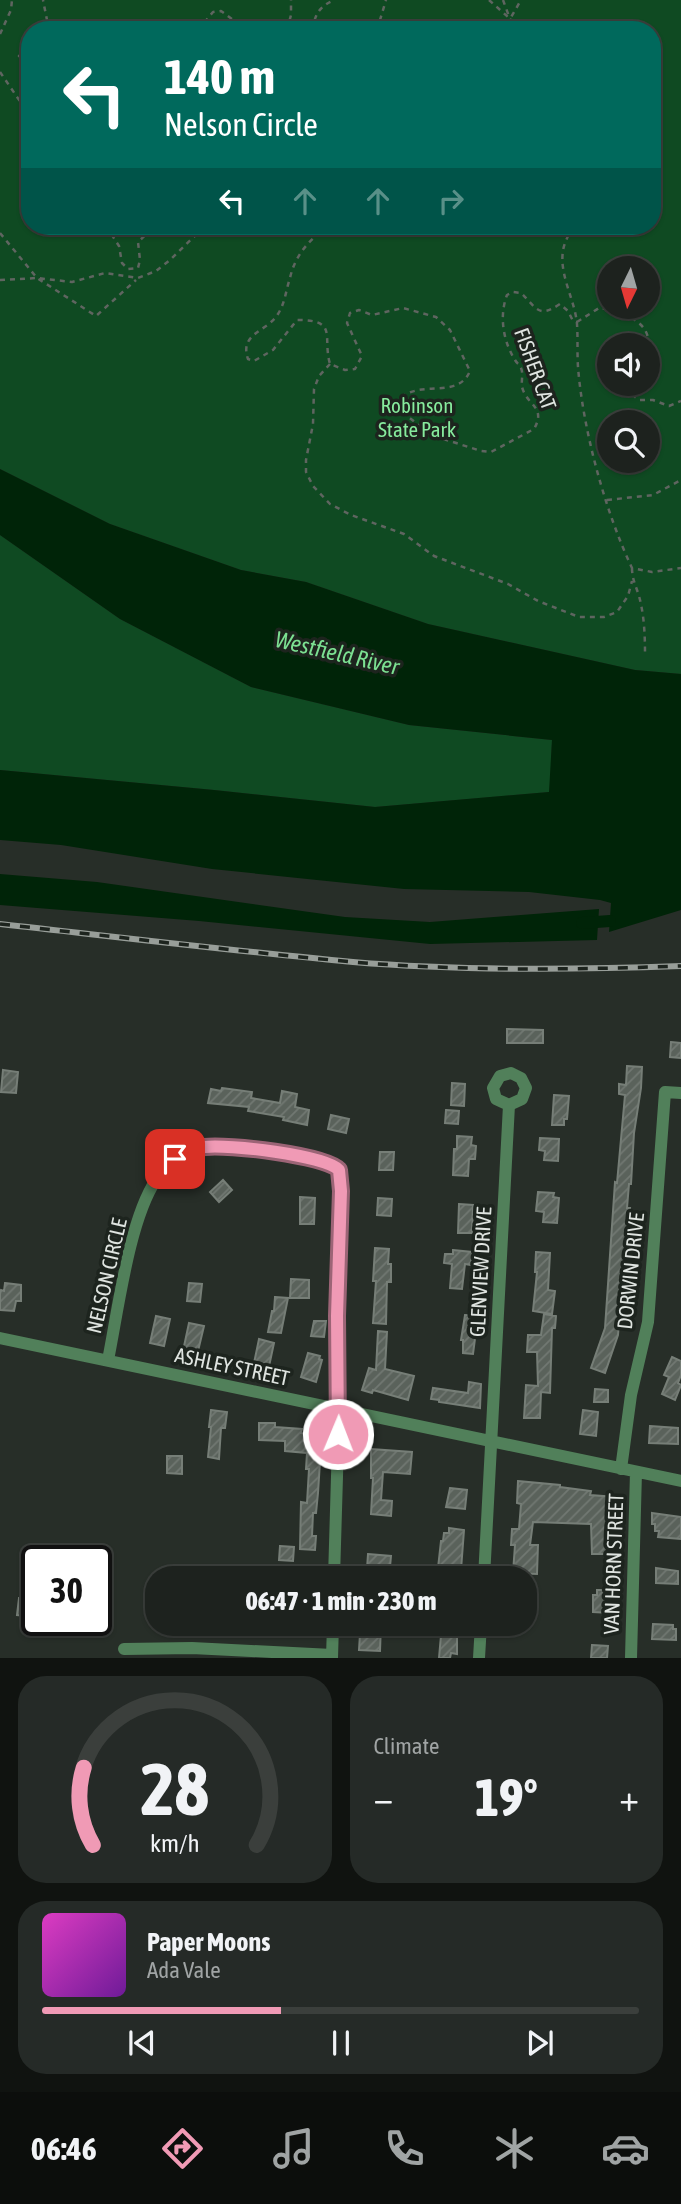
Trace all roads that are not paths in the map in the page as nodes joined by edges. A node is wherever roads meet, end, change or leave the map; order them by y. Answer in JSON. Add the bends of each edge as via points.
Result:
{"nodes":[{"id":1,"x":681,"y":1093,"type":"edge"},
{"id":2,"x":509,"y":1105,"type":"dead end"},
{"id":3,"x":0,"y":1338,"type":"edge"},
{"id":4,"x":108,"y":1360,"type":"junction"},
{"id":5,"x":339,"y":1409,"type":"junction"},
{"id":6,"x":492,"y":1442,"type":"junction"},
{"id":7,"x":621,"y":1469,"type":"junction"},
{"id":8,"x":636,"y":1472,"type":"junction"},
{"id":9,"x":681,"y":1482,"type":"edge"},
{"id":10,"x":334,"y":1566,"type":"edge"},
{"id":11,"x":485,"y":1566,"type":"edge"},
{"id":12,"x":333,"y":1636,"type":"edge"},
{"id":13,"x":480,"y":1636,"type":"edge"},
{"id":14,"x":124,"y":1649,"type":"dead end"},
{"id":15,"x":332,"y":1656,"type":"edge"},
{"id":16,"x":479,"y":1658,"type":"edge"},
{"id":17,"x":631,"y":1658,"type":"edge"}],
"edges":[{"from":1,"to":7,"type":"street","name":"DORWIN DRIVE","via":[[665,1092],[648,1322],[631,1395]]},
{"from":2,"to":6,"type":"street","name":"GLENVIEW DRIVE"},
{"from":3,"to":4,"type":"street","name":"ASHLEY STREET"},
{"from":4,"to":5,"type":"street","name":"ASHLEY STREET"},
{"from":4,"to":5,"type":"street","name":"NELSON CIRCLE","via":[[141,1213],[151,1187],[168,1165],[207,1147],[312,1159],[335,1166],[341,1177]]},
{"from":5,"to":6,"type":"street","name":"ASHLEY STREET"},
{"from":5,"to":10,"type":"street","name":"NELSON CIRCLE"},
{"from":6,"to":7,"type":"street","name":"ASHLEY STREET"},
{"from":6,"to":11,"type":"street","name":"GLENVIEW DRIVE"},
{"from":7,"to":8,"type":"street","name":"ASHLEY STREET"},
{"from":8,"to":9,"type":"street","name":"ASHLEY STREET"},
{"from":8,"to":17,"type":"street","name":"VAN HORN STREET"},
{"from":12,"to":15,"type":"street"},
{"from":13,"to":16,"type":"street"},
{"from":14,"to":15,"type":"street"}]}
